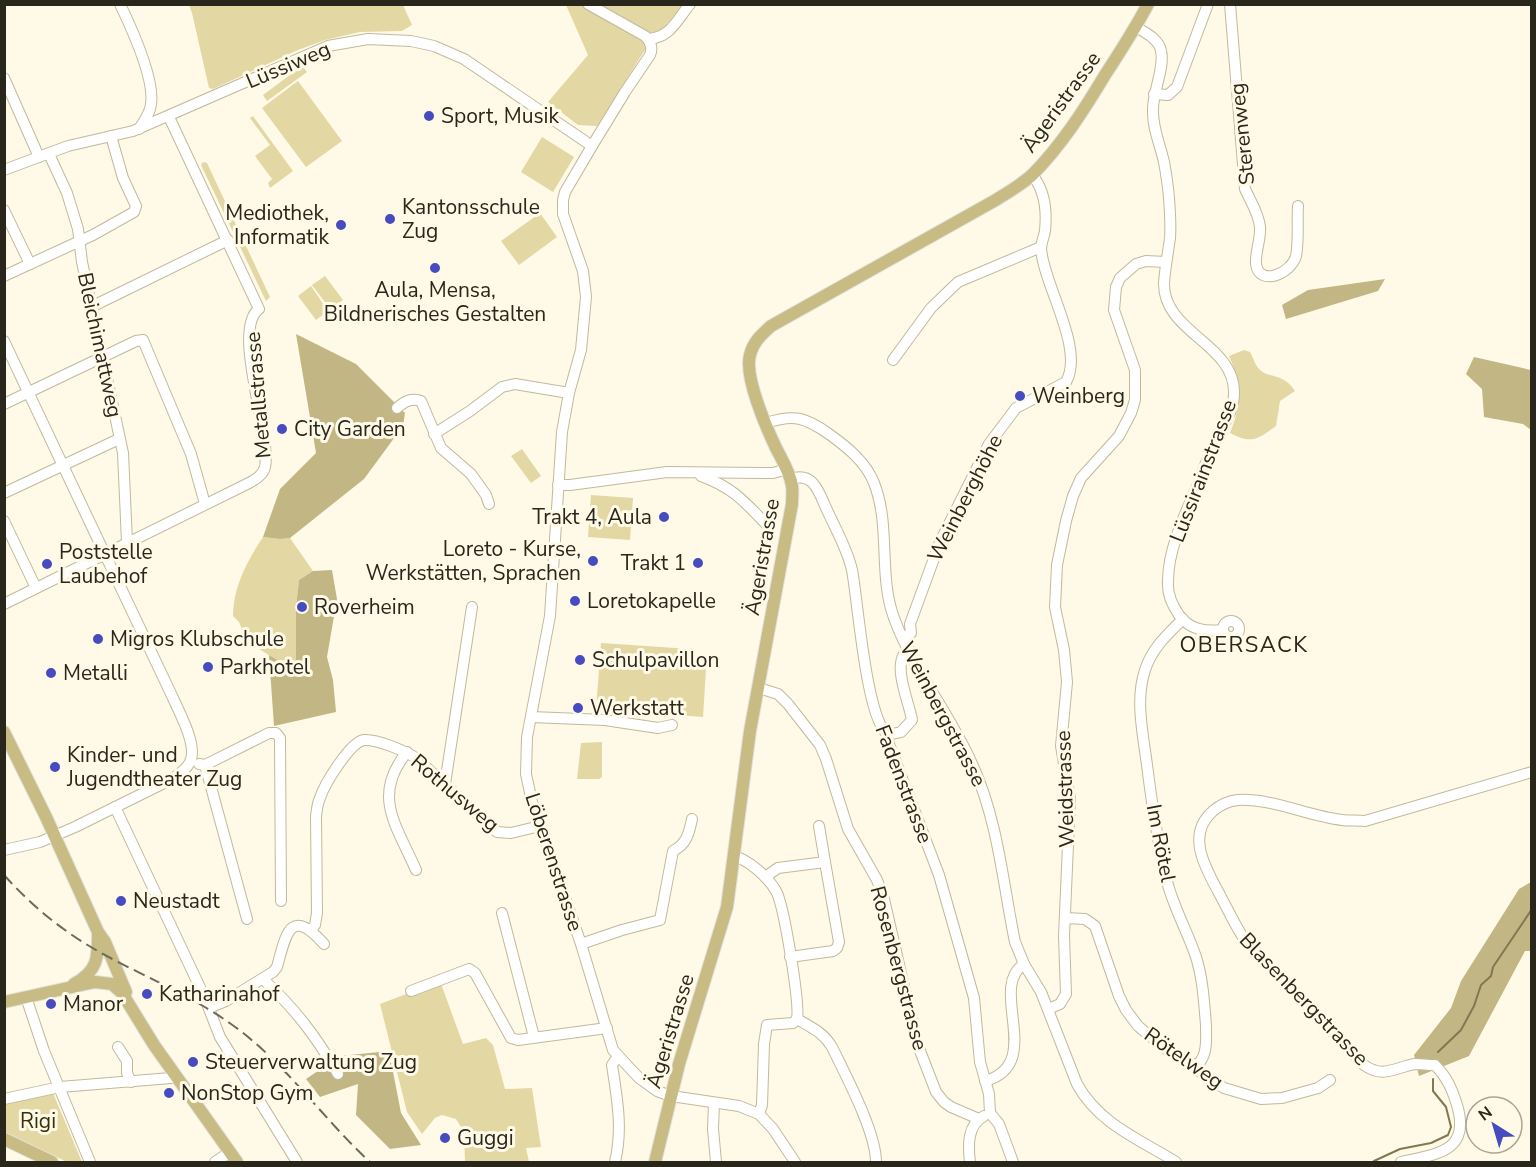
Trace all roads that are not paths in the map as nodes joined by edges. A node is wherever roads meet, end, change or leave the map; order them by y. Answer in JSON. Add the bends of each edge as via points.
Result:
{"nodes":[{"id":1,"x":120,"y":4,"type":"edge"},
{"id":2,"x":588,"y":4,"type":"edge"},
{"id":3,"x":690,"y":4,"type":"edge"},
{"id":4,"x":1148,"y":4,"type":"edge"},
{"id":5,"x":1208,"y":4,"type":"edge"},
{"id":6,"x":1230,"y":4,"type":"edge"},
{"id":7,"x":1136,"y":27,"type":"junction"},
{"id":8,"x":648,"y":39,"type":"junction"},
{"id":9,"x":4,"y":78,"type":"edge"},
{"id":10,"x":1154,"y":94,"type":"junction"},
{"id":11,"x":169,"y":117,"type":"junction"},
{"id":12,"x":139,"y":129,"type":"junction"},
{"id":13,"x":111,"y":136,"type":"junction"},
{"id":14,"x":592,"y":146,"type":"junction"},
{"id":15,"x":44,"y":156,"type":"junction"},
{"id":16,"x":4,"y":170,"type":"edge"},
{"id":17,"x":1032,"y":175,"type":"junction"},
{"id":18,"x":1298,"y":206,"type":"dead end"},
{"id":19,"x":4,"y":210,"type":"edge"},
{"id":20,"x":228,"y":240,"type":"junction"},
{"id":21,"x":79,"y":242,"type":"junction"},
{"id":22,"x":1041,"y":247,"type":"junction"},
{"id":23,"x":1166,"y":262,"type":"junction"},
{"id":24,"x":30,"y":264,"type":"junction"},
{"id":25,"x":4,"y":276,"type":"edge"},
{"id":26,"x":91,"y":307,"type":"junction"},
{"id":27,"x":4,"y":341,"type":"edge"},
{"id":28,"x":103,"y":357,"type":"junction"},
{"id":29,"x":892,"y":360,"type":"dead end"},
{"id":30,"x":29,"y":393,"type":"junction"},
{"id":31,"x":569,"y":393,"type":"junction"},
{"id":32,"x":4,"y":404,"type":"edge"},
{"id":33,"x":397,"y":408,"type":"dead end"},
{"id":34,"x":766,"y":423,"type":"junction"},
{"id":35,"x":434,"y":434,"type":"junction"},
{"id":36,"x":119,"y":439,"type":"junction"},
{"id":37,"x":63,"y":465,"type":"junction"},
{"id":38,"x":695,"y":473,"type":"junction"},
{"id":39,"x":789,"y":474,"type":"junction"},
{"id":40,"x":558,"y":485,"type":"junction"},
{"id":41,"x":4,"y":493,"type":"edge"},
{"id":42,"x":205,"y":504,"type":"junction"},
{"id":43,"x":489,"y":504,"type":"dead end"},
{"id":44,"x":4,"y":521,"type":"edge"},
{"id":45,"x":766,"y":524,"type":"dead end"},
{"id":46,"x":127,"y":542,"type":"junction"},
{"id":47,"x":105,"y":554,"type":"junction"},
{"id":48,"x":36,"y":588,"type":"junction"},
{"id":49,"x":4,"y":604,"type":"edge"},
{"id":50,"x":472,"y":607,"type":"dead end"},
{"id":51,"x":1183,"y":620,"type":"junction"},
{"id":52,"x":1223,"y":630,"type":"dead end"},
{"id":53,"x":903,"y":639,"type":"junction"},
{"id":54,"x":909,"y":649,"type":"junction"},
{"id":55,"x":759,"y":688,"type":"junction"},
{"id":56,"x":531,"y":717,"type":"junction"},
{"id":57,"x":672,"y":725,"type":"dead end"},
{"id":58,"x":4,"y":732,"type":"edge"},
{"id":59,"x":888,"y":735,"type":"junction"},
{"id":60,"x":407,"y":752,"type":"junction"},
{"id":61,"x":190,"y":762,"type":"junction"},
{"id":62,"x":205,"y":765,"type":"junction"},
{"id":63,"x":1532,"y":772,"type":"edge"},
{"id":64,"x":445,"y":784,"type":"junction"},
{"id":65,"x":115,"y":807,"type":"junction"},
{"id":66,"x":692,"y":819,"type":"dead end"},
{"id":67,"x":540,"y":826,"type":"junction"},
{"id":68,"x":819,"y":826,"type":"dead end"},
{"id":69,"x":55,"y":836,"type":"junction"},
{"id":70,"x":4,"y":850,"type":"edge"},
{"id":71,"x":735,"y":856,"type":"junction"},
{"id":72,"x":825,"y":862,"type":"junction"},
{"id":73,"x":416,"y":870,"type":"dead end"},
{"id":74,"x":765,"y":878,"type":"junction"},
{"id":75,"x":280,"y":901,"type":"dead end"},
{"id":76,"x":502,"y":913,"type":"dead end"},
{"id":77,"x":1065,"y":918,"type":"junction"},
{"id":78,"x":247,"y":919,"type":"dead end"},
{"id":79,"x":311,"y":930,"type":"junction"},
{"id":80,"x":98,"y":932,"type":"junction"},
{"id":81,"x":324,"y":944,"type":"dead end"},
{"id":82,"x":581,"y":944,"type":"junction"},
{"id":83,"x":790,"y":957,"type":"junction"},
{"id":84,"x":1024,"y":964,"type":"junction"},
{"id":85,"x":263,"y":979,"type":"junction"},
{"id":86,"x":71,"y":986,"type":"junction"},
{"id":87,"x":411,"y":991,"type":"dead end"},
{"id":88,"x":26,"y":997,"type":"junction"},
{"id":89,"x":4,"y":1002,"type":"edge"},
{"id":90,"x":131,"y":1005,"type":"junction"},
{"id":91,"x":209,"y":1008,"type":"junction"},
{"id":92,"x":1048,"y":1009,"type":"junction"},
{"id":93,"x":797,"y":1019,"type":"junction"},
{"id":94,"x":607,"y":1028,"type":"junction"},
{"id":95,"x":534,"y":1037,"type":"junction"},
{"id":96,"x":118,"y":1047,"type":"dead end"},
{"id":97,"x":618,"y":1056,"type":"junction"},
{"id":98,"x":1188,"y":1064,"type":"junction"},
{"id":99,"x":338,"y":1074,"type":"dead end"},
{"id":100,"x":176,"y":1076,"type":"junction"},
{"id":101,"x":1330,"y":1080,"type":"dead end"},
{"id":102,"x":985,"y":1081,"type":"junction"},
{"id":103,"x":131,"y":1082,"type":"junction"},
{"id":104,"x":60,"y":1088,"type":"junction"},
{"id":105,"x":671,"y":1096,"type":"junction"},
{"id":106,"x":4,"y":1099,"type":"edge"},
{"id":107,"x":714,"y":1103,"type":"junction"},
{"id":108,"x":990,"y":1113,"type":"junction"},
{"id":109,"x":759,"y":1114,"type":"junction"},
{"id":110,"x":979,"y":1119,"type":"junction"},
{"id":111,"x":4,"y":1139,"type":"edge"},
{"id":112,"x":233,"y":1157,"type":"edge"},
{"id":113,"x":52,"y":1162,"type":"edge"},
{"id":114,"x":90,"y":1162,"type":"edge"},
{"id":115,"x":215,"y":1162,"type":"edge"},
{"id":116,"x":297,"y":1162,"type":"edge"},
{"id":117,"x":615,"y":1162,"type":"edge"},
{"id":118,"x":655,"y":1162,"type":"edge"},
{"id":119,"x":716,"y":1162,"type":"edge"},
{"id":120,"x":795,"y":1162,"type":"edge"},
{"id":121,"x":876,"y":1162,"type":"edge"},
{"id":122,"x":970,"y":1162,"type":"edge"},
{"id":123,"x":1013,"y":1162,"type":"edge"},
{"id":124,"x":1176,"y":1162,"type":"edge"},
{"id":125,"x":1401,"y":1162,"type":"edge"}],
"edges":[{"from":1,"to":12,"type":"street","via":[[150,87],[149,114]]},
{"from":2,"to":8,"type":"street"},
{"from":3,"to":8,"type":"street","via":[[665,35]]},
{"from":4,"to":7,"type":"main road","name":"Ägeristrasse"},
{"from":5,"to":10,"type":"street","via":[[1177,87],[1168,95]]},
{"from":6,"to":18,"type":"street","name":"Sterenweg","via":[[1245,189],[1260,227],[1256,264],[1266,276],[1285,272],[1293,263]]},
{"from":7,"to":10,"type":"street","name":"Lüssirainstrasse","via":[[1161,48]]},
{"from":7,"to":17,"type":"main road","name":"Ägeristrasse","via":[[1077,118]]},
{"from":8,"to":14,"type":"street","name":"Löberenstrasse","via":[[652,52]]},
{"from":9,"to":15,"type":"street","name":"Bleichimattweg"},
{"from":10,"to":23,"type":"street","name":"Lüssirainstrasse","via":[[1153,119],[1169,198]]},
{"from":11,"to":12,"type":"street","name":"Lüssiweg"},
{"from":11,"to":14,"type":"street","name":"Lüssiweg","via":[[328,46],[368,39],[411,41],[464,59]]},
{"from":11,"to":20,"type":"street"},
{"from":12,"to":13,"type":"street","name":"Lüssiweg"},
{"from":13,"to":15,"type":"street","name":"Lüssiweg"},
{"from":13,"to":21,"type":"street","via":[[136,206],[134,212]]},
{"from":14,"to":31,"type":"street","name":"Löberenstrasse","via":[[565,192],[562,205],[583,271],[586,297],[581,350]]},
{"from":15,"to":16,"type":"street","name":"Lüssiweg"},
{"from":15,"to":21,"type":"street","name":"Bleichimattweg","via":[[72,206]]},
{"from":17,"to":22,"type":"street","via":[[1042,189],[1045,212]]},
{"from":17,"to":34,"type":"main road","name":"Ägeristrasse","via":[[994,201],[762,334],[748,365]]},
{"from":19,"to":24,"type":"street"},
{"from":20,"to":26,"type":"street"},
{"from":20,"to":42,"type":"street","name":"Metallstrasse","via":[[260,309],[250,331],[265,460],[264,469],[254,480]]},
{"from":21,"to":24,"type":"street"},
{"from":21,"to":26,"type":"street","name":"Bleichimattweg"},
{"from":22,"to":29,"type":"street","via":[[958,282],[931,308]]},
{"from":22,"to":53,"type":"street","name":"Weinberghöhe","via":[[1070,345],[1070,375],[1066,382],[1016,408],[989,444],[940,542],[910,633]]},
{"from":23,"to":51,"type":"street","name":"Lüssirainstrasse","via":[[1164,286],[1170,306],[1225,363],[1234,393],[1230,412],[1172,553],[1167,582],[1174,607]]},
{"from":23,"to":77,"type":"street","name":"Weidstrasse","via":[[1136,264],[1116,287],[1114,310],[1135,370],[1135,400],[1119,436],[1081,479],[1073,496],[1058,565],[1055,607],[1067,682],[1061,746],[1070,799]]},
{"from":24,"to":25,"type":"street"},
{"from":26,"to":28,"type":"street","name":"Bleichimattweg"},
{"from":27,"to":30,"type":"street"},
{"from":28,"to":30,"type":"street"},
{"from":28,"to":36,"type":"street","name":"Bleichimattweg"},
{"from":28,"to":42,"type":"street","via":[[143,340],[191,454]]},
{"from":30,"to":32,"type":"street"},
{"from":30,"to":37,"type":"street"},
{"from":31,"to":35,"type":"street","via":[[515,384],[502,387]]},
{"from":31,"to":40,"type":"street","name":"Löberenstrasse"},
{"from":33,"to":35,"type":"street","via":[[405,401],[421,402]]},
{"from":34,"to":39,"type":"main road","name":"Ägeristrasse"},
{"from":34,"to":53,"type":"street","name":"Weinbergstrasse","via":[[786,417],[805,420],[844,445],[867,471],[875,484],[881,515],[890,605]]},
{"from":35,"to":43,"type":"street","via":[[441,448],[471,474]]},
{"from":36,"to":37,"type":"street"},
{"from":36,"to":46,"type":"street","name":"Bleichimattweg"},
{"from":37,"to":41,"type":"street"},
{"from":37,"to":47,"type":"street"},
{"from":38,"to":39,"type":"street"},
{"from":38,"to":40,"type":"street","via":[[667,472]]},
{"from":38,"to":45,"type":"street","via":[[740,496]]},
{"from":39,"to":55,"type":"main road","name":"Ägeristrasse","via":[[792,504]]},
{"from":39,"to":59,"type":"street","name":"Fadenstrasse","via":[[807,478],[818,488],[843,542],[852,568],[866,676],[882,728]]},
{"from":40,"to":56,"type":"street","name":"Löberenstrasse","via":[[550,616]]},
{"from":42,"to":46,"type":"street","name":"Metallstrasse"},
{"from":44,"to":48,"type":"street"},
{"from":46,"to":47,"type":"street","name":"Metallstrasse"},
{"from":47,"to":48,"type":"street","name":"Metallstrasse"},
{"from":47,"to":61,"type":"street","via":[[185,724]]},
{"from":48,"to":49,"type":"street","name":"Metallstrasse"},
{"from":50,"to":64,"type":"street"},
{"from":51,"to":52,"type":"street","via":[[1198,629]]},
{"from":51,"to":98,"type":"street","name":"Im Rötel","via":[[1154,650],[1141,700],[1159,842],[1169,887],[1202,982],[1205,1048],[1198,1064]]},
{"from":53,"to":54,"type":"street","name":"Weinbergstrasse"},
{"from":54,"to":59,"type":"street","via":[[903,654],[900,672],[912,720],[902,732]]},
{"from":54,"to":84,"type":"street","name":"Weinbergstrasse","via":[[984,793],[1015,942]]},
{"from":55,"to":71,"type":"main road","name":"Ägeristrasse"},
{"from":55,"to":110,"type":"street","name":"Rosenbergstrasse","via":[[778,694],[820,745],[848,829],[884,899],[917,1043],[936,1092],[951,1107]]},
{"from":56,"to":57,"type":"street","via":[[605,720],[658,728]]},
{"from":56,"to":67,"type":"street","name":"Löberenstrasse","via":[[526,774]]},
{"from":58,"to":69,"type":"main road"},
{"from":59,"to":102,"type":"street","name":"Fadenstrasse","via":[[939,875],[971,987]]},
{"from":60,"to":64,"type":"street","name":"Rothusweg"},
{"from":60,"to":73,"type":"street","via":[[398,763],[387,794],[389,808]]},
{"from":60,"to":79,"type":"street","name":"Rothusweg","via":[[360,741],[324,788],[316,816],[317,913]]},
{"from":61,"to":62,"type":"street"},
{"from":61,"to":65,"type":"street","via":[[172,779]]},
{"from":62,"to":75,"type":"street","via":[[269,733],[279,738]]},
{"from":62,"to":78,"type":"street"},
{"from":63,"to":125,"type":"street","name":"Blasenbergstrasse","via":[[1365,820],[1342,820],[1256,802],[1227,802],[1211,813],[1201,831],[1202,861],[1244,939],[1364,1065],[1380,1073],[1414,1064],[1435,1065],[1451,1085],[1461,1120],[1454,1143],[1433,1155]]},
{"from":64,"to":67,"type":"street","name":"Rothusweg","via":[[497,832]]},
{"from":65,"to":69,"type":"street"},
{"from":65,"to":91,"type":"street"},
{"from":66,"to":82,"type":"street","via":[[688,837],[682,847],[673,851],[660,920]]},
{"from":67,"to":82,"type":"street","name":"Löberenstrasse"},
{"from":68,"to":72,"type":"street"},
{"from":69,"to":70,"type":"street"},
{"from":69,"to":80,"type":"main road"},
{"from":71,"to":74,"type":"street"},
{"from":71,"to":105,"type":"main road","name":"Ägeristrasse","via":[[723,926]]},
{"from":72,"to":74,"type":"street","via":[[778,868]]},
{"from":72,"to":83,"type":"street","via":[[837,948]]},
{"from":74,"to":83,"type":"street","via":[[781,901]]},
{"from":76,"to":95,"type":"street"},
{"from":77,"to":92,"type":"street","name":"Weidstrasse","via":[[1066,994],[1060,1004]]},
{"from":77,"to":98,"type":"street","name":"Rötelweg","via":[[1085,919],[1095,926],[1126,1010],[1149,1037]]},
{"from":79,"to":81,"type":"street"},
{"from":79,"to":85,"type":"street","via":[[298,926],[287,931],[277,967]]},
{"from":80,"to":86,"type":"main road","via":[[96,964]]},
{"from":80,"to":90,"type":"main road"},
{"from":82,"to":94,"type":"street","name":"Löberenstrasse"},
{"from":83,"to":93,"type":"street"},
{"from":84,"to":92,"type":"street","name":"Weinbergstrasse"},
{"from":84,"to":102,"type":"street","via":[[1017,970],[1012,985],[1012,1058],[1003,1072]]},
{"from":85,"to":91,"type":"street"},
{"from":85,"to":99,"type":"street","via":[[291,1005]]},
{"from":86,"to":88,"type":"main road"},
{"from":86,"to":90,"type":"main road","via":[[107,982]]},
{"from":87,"to":95,"type":"street","via":[[469,969],[475,973],[507,1035],[518,1040]]},
{"from":88,"to":89,"type":"main road"},
{"from":88,"to":104,"type":"street"},
{"from":90,"to":100,"type":"main road"},
{"from":91,"to":116,"type":"street","via":[[220,1037]]},
{"from":92,"to":124,"type":"street","name":"Weinbergstrasse","via":[[1077,1084],[1094,1109],[1107,1121]]},
{"from":93,"to":109,"type":"street","via":[[794,1023],[767,1025]]},
{"from":93,"to":121,"type":"street","via":[[817,1029],[832,1047],[871,1136]]},
{"from":94,"to":95,"type":"street"},
{"from":94,"to":97,"type":"street","name":"Löberenstrasse"},
{"from":96,"to":103,"type":"street","via":[[128,1061]]},
{"from":97,"to":105,"type":"street","name":"Löberenstrasse","via":[[639,1078]]},
{"from":97,"to":117,"type":"street","name":"Löberenstrasse","via":[[612,1065],[620,1118]]},
{"from":98,"to":101,"type":"street","name":"Rötelweg","via":[[1224,1088],[1261,1099],[1282,1098],[1318,1088]]},
{"from":100,"to":103,"type":"street"},
{"from":100,"to":112,"type":"main road"},
{"from":102,"to":108,"type":"street","name":"Fadenstrasse"},
{"from":103,"to":104,"type":"street"},
{"from":104,"to":106,"type":"street"},
{"from":104,"to":114,"type":"street"},
{"from":105,"to":107,"type":"street","name":"Löberenstrasse"},
{"from":105,"to":118,"type":"main road","name":"Ägeristrasse"},
{"from":107,"to":109,"type":"street","name":"Löberenstrasse"},
{"from":107,"to":119,"type":"street"},
{"from":108,"to":110,"type":"street"},
{"from":108,"to":123,"type":"street","via":[[999,1124]]},
{"from":109,"to":120,"type":"street"},
{"from":110,"to":122,"type":"street","via":[[968,1143]]},
{"from":111,"to":113,"type":"main road"},
{"from":112,"to":115,"type":"street"}]}
